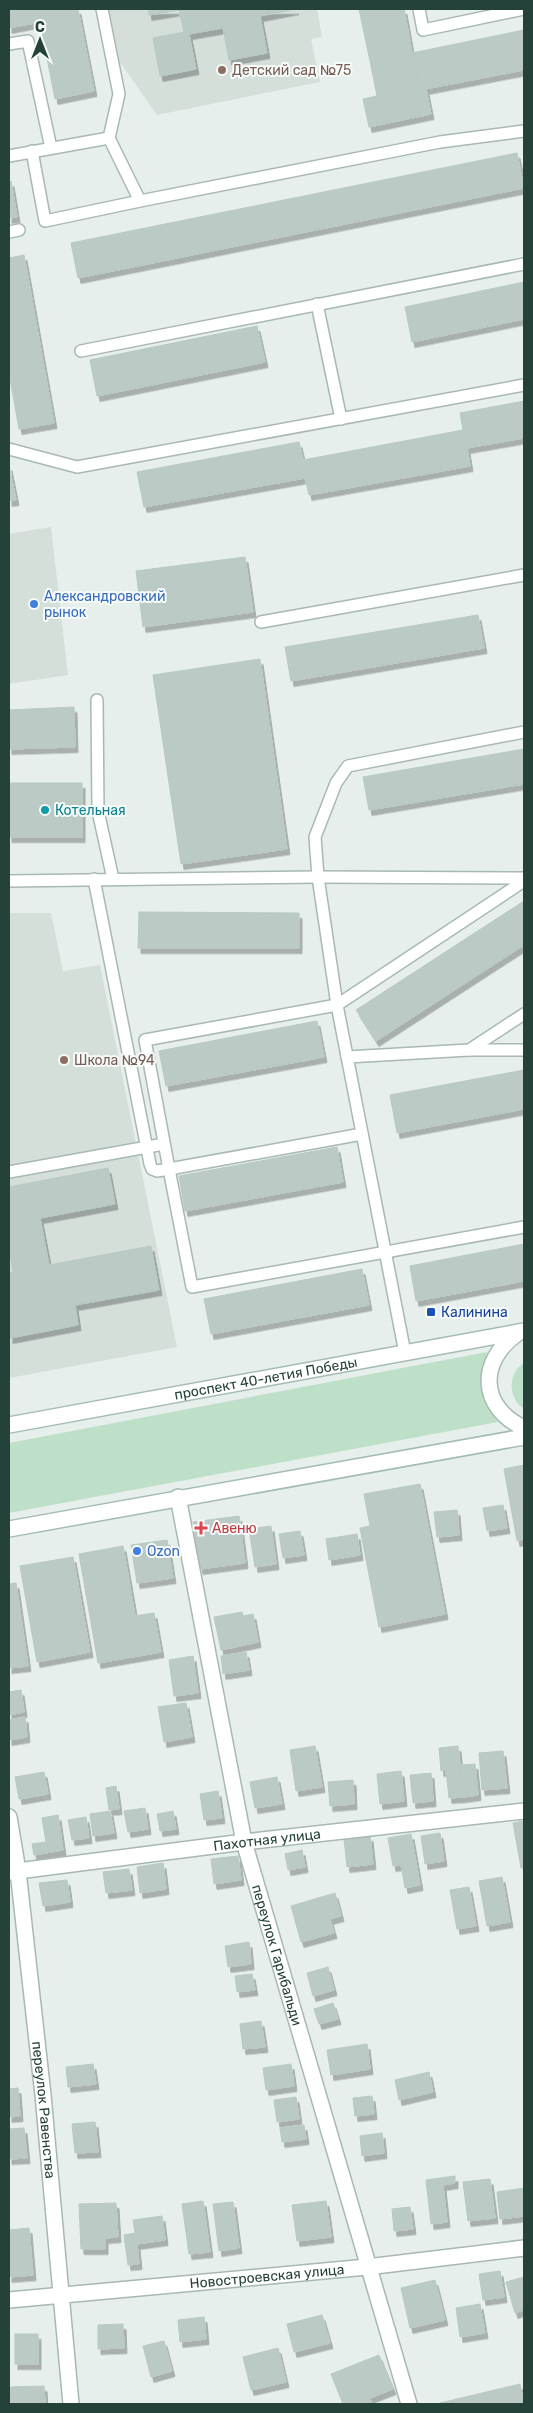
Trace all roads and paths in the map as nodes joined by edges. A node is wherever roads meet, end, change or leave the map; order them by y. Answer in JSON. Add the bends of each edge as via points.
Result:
{"nodes":[{"id":1,"x":102,"y":9,"type":"edge"},
{"id":2,"x":418,"y":9,"type":"edge"},
{"id":3,"x":524,"y":9,"type":"edge"},
{"id":4,"x":9,"y":44,"type":"edge"},
{"id":5,"x":524,"y":130,"type":"edge"},
{"id":6,"x":109,"y":138,"type":"junction"},
{"id":7,"x":51,"y":148,"type":"junction"},
{"id":8,"x":32,"y":151,"type":"junction"},
{"id":9,"x":9,"y":156,"type":"edge"},
{"id":10,"x":140,"y":201,"type":"junction"},
{"id":11,"x":524,"y":264,"type":"edge"},
{"id":12,"x":318,"y":304,"type":"junction"},
{"id":13,"x":82,"y":351,"type":"dead end"},
{"id":14,"x":524,"y":385,"type":"edge"},
{"id":15,"x":341,"y":419,"type":"junction"},
{"id":16,"x":9,"y":450,"type":"edge"},
{"id":17,"x":524,"y":574,"type":"edge"},
{"id":18,"x":261,"y":622,"type":"dead end"},
{"id":19,"x":97,"y":700,"type":"dead end"},
{"id":20,"x":524,"y":732,"type":"edge"},
{"id":21,"x":318,"y":877,"type":"junction"},
{"id":22,"x":94,"y":879,"type":"junction"},
{"id":23,"x":113,"y":879,"type":"junction"},
{"id":24,"x":524,"y":879,"type":"edge"},
{"id":25,"x":9,"y":881,"type":"edge"},
{"id":26,"x":337,"y":1005,"type":"junction"},
{"id":27,"x":524,"y":1014,"type":"edge"},
{"id":28,"x":469,"y":1050,"type":"junction"},
{"id":29,"x":524,"y":1050,"type":"edge"},
{"id":30,"x":347,"y":1057,"type":"junction"},
{"id":31,"x":362,"y":1134,"type":"junction"},
{"id":32,"x":164,"y":1144,"type":"junction"},
{"id":33,"x":147,"y":1147,"type":"junction"},
{"id":34,"x":169,"y":1169,"type":"junction"},
{"id":35,"x":9,"y":1172,"type":"edge"},
{"id":36,"x":524,"y":1227,"type":"edge"},
{"id":37,"x":386,"y":1252,"type":"junction"},
{"id":38,"x":522,"y":1332,"type":"edge"},
{"id":39,"x":405,"y":1354,"type":"junction"},
{"id":40,"x":9,"y":1425,"type":"edge"},
{"id":41,"x":524,"y":1428,"type":"edge"},
{"id":42,"x":524,"y":1437,"type":"edge"},
{"id":43,"x":178,"y":1498,"type":"junction"},
{"id":44,"x":9,"y":1529,"type":"edge"},
{"id":45,"x":524,"y":1811,"type":"edge"},
{"id":46,"x":9,"y":1817,"type":"edge"},
{"id":47,"x":244,"y":1842,"type":"junction"},
{"id":48,"x":14,"y":1872,"type":"edge"},
{"id":49,"x":524,"y":2248,"type":"edge"},
{"id":50,"x":367,"y":2267,"type":"junction"},
{"id":51,"x":63,"y":2295,"type":"junction"},
{"id":52,"x":9,"y":2300,"type":"edge"},
{"id":53,"x":71,"y":2404,"type":"edge"},
{"id":54,"x":409,"y":2404,"type":"edge"}],
"edges":[{"from":1,"to":6,"type":"lane","via":[[119,94]]},
{"from":2,"to":3,"type":"lane","via":[[423,30]]},
{"from":4,"to":7,"type":"lane","via":[[28,41]]},
{"from":5,"to":10,"type":"lane","via":[[440,142]]},
{"from":6,"to":7,"type":"lane"},
{"from":6,"to":10,"type":"lane"},
{"from":7,"to":8,"type":"lane"},
{"from":8,"to":9,"type":"lane"},
{"from":8,"to":10,"type":"lane","via":[[45,221]]},
{"from":11,"to":12,"type":"lane"},
{"from":12,"to":13,"type":"lane"},
{"from":12,"to":15,"type":"lane"},
{"from":14,"to":15,"type":"lane"},
{"from":15,"to":16,"type":"lane","via":[[77,467]]},
{"from":17,"to":18,"type":"lane"},
{"from":19,"to":23,"type":"lane","via":[[98,811]]},
{"from":20,"to":21,"type":"lane","via":[[348,766],[336,783],[315,837]]},
{"from":21,"to":23,"type":"lane"},
{"from":21,"to":24,"type":"lane"},
{"from":21,"to":26,"type":"lane"},
{"from":22,"to":23,"type":"lane"},
{"from":22,"to":25,"type":"lane"},
{"from":22,"to":33,"type":"lane"},
{"from":24,"to":26,"type":"lane"},
{"from":26,"to":30,"type":"lane"},
{"from":26,"to":32,"type":"lane","via":[[145,1040]]},
{"from":27,"to":28,"type":"lane"},
{"from":28,"to":29,"type":"lane"},
{"from":28,"to":30,"type":"lane"},
{"from":30,"to":31,"type":"lane"},
{"from":31,"to":34,"type":"lane"},
{"from":31,"to":37,"type":"lane"},
{"from":32,"to":33,"type":"lane"},
{"from":32,"to":34,"type":"lane"},
{"from":33,"to":34,"type":"lane","via":[[152,1169]]},
{"from":33,"to":35,"type":"lane"},
{"from":34,"to":37,"type":"lane","via":[[192,1287]]},
{"from":36,"to":37,"type":"lane"},
{"from":37,"to":39,"type":"lane"},
{"from":38,"to":39,"type":"street","name":"проспект 40-летия Победы"},
{"from":38,"to":41,"type":"street","via":[[499,1349],[490,1368],[490,1390],[504,1417]]},
{"from":39,"to":40,"type":"street","name":"проспект 40-летия Победы"},
{"from":42,"to":43,"type":"street"},
{"from":43,"to":44,"type":"street"},
{"from":43,"to":47,"type":"street","name":"переулок Гарибальди"},
{"from":45,"to":47,"type":"street","name":"Пахотная улица"},
{"from":46,"to":48,"type":"street","name":"переулок Равенства"},
{"from":47,"to":48,"type":"street","name":"Пахотная улица"},
{"from":47,"to":50,"type":"street","name":"переулок Гарибальди"},
{"from":48,"to":51,"type":"street","name":"переулок Равенства"},
{"from":49,"to":50,"type":"street","name":"Новостроевская улица"},
{"from":50,"to":51,"type":"street","name":"Новостроевская улица"},
{"from":50,"to":54,"type":"street","name":"переулок Гарибальди"},
{"from":51,"to":52,"type":"street","name":"Новостроевская улица"},
{"from":51,"to":53,"type":"street","name":"переулок Равенства"}]}
